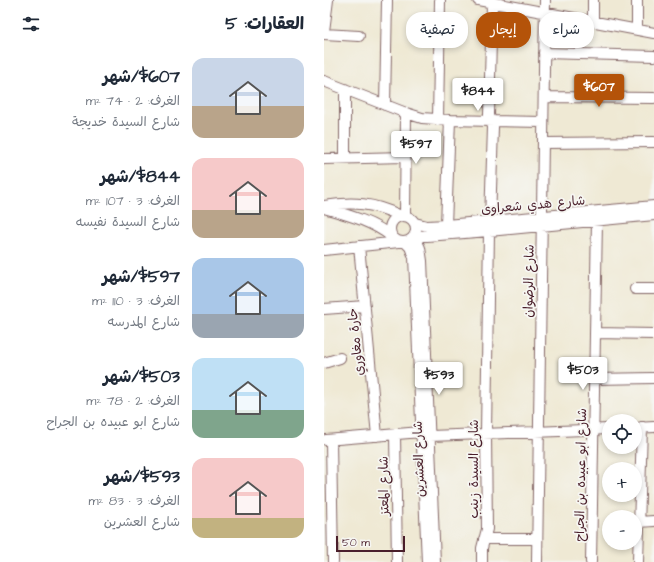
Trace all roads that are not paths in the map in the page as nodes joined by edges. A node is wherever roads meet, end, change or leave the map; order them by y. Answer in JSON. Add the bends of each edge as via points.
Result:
{"nodes":[{"id":1,"x":328,"y":0,"type":"edge"},
{"id":2,"x":387,"y":0,"type":"edge"},
{"id":3,"x":440,"y":0,"type":"edge"},
{"id":4,"x":545,"y":0,"type":"edge"},
{"id":5,"x":593,"y":0,"type":"edge"},
{"id":6,"x":637,"y":0,"type":"edge"},
{"id":7,"x":486,"y":1,"type":"edge"},
{"id":8,"x":545,"y":12,"type":"joint"},
{"id":9,"x":593,"y":12,"type":"edge"},
{"id":10,"x":594,"y":22,"type":"edge"},
{"id":11,"x":636,"y":30,"type":"junction"},
{"id":12,"x":324,"y":32,"type":"edge"},
{"id":13,"x":654,"y":33,"type":"edge"},
{"id":14,"x":359,"y":36,"type":"dead end"},
{"id":15,"x":544,"y":48,"type":"edge"},
{"id":16,"x":544,"y":53,"type":"junction"},
{"id":17,"x":654,"y":56,"type":"edge"},
{"id":18,"x":324,"y":81,"type":"edge"},
{"id":19,"x":345,"y":89,"type":"junction"},
{"id":20,"x":544,"y":97,"type":"junction"},
{"id":21,"x":654,"y":98,"type":"edge"},
{"id":22,"x":385,"y":105,"type":"junction"},
{"id":23,"x":406,"y":113,"type":"junction"},
{"id":24,"x":438,"y":120,"type":"junction"},
{"id":25,"x":450,"y":120,"type":"junction"},
{"id":26,"x":491,"y":121,"type":"junction"},
{"id":27,"x":543,"y":122,"type":"junction"},
{"id":28,"x":654,"y":142,"type":"edge"},
{"id":29,"x":543,"y":143,"type":"junction"},
{"id":30,"x":405,"y":157,"type":"junction"},
{"id":31,"x":344,"y":158,"type":"junction"},
{"id":32,"x":324,"y":159,"type":"edge"},
{"id":33,"x":654,"y":206,"type":"edge"},
{"id":34,"x":324,"y":207,"type":"edge"},
{"id":35,"x":654,"y":215,"type":"edge"},
{"id":36,"x":403,"y":216,"type":"junction"},
{"id":37,"x":597,"y":220,"type":"junction"},
{"id":38,"x":542,"y":221,"type":"junction"},
{"id":39,"x":415,"y":223,"type":"junction"},
{"id":40,"x":446,"y":225,"type":"junction"},
{"id":41,"x":489,"y":226,"type":"junction"},
{"id":42,"x":415,"y":236,"type":"junction"},
{"id":43,"x":399,"y":240,"type":"junction"},
{"id":44,"x":359,"y":246,"type":"junction"},
{"id":45,"x":324,"y":250,"type":"edge"},
{"id":46,"x":634,"y":289,"type":"dead end"},
{"id":47,"x":654,"y":289,"type":"edge"},
{"id":48,"x":364,"y":306,"type":"junction"},
{"id":49,"x":324,"y":309,"type":"edge"},
{"id":50,"x":595,"y":333,"type":"junction"},
{"id":51,"x":654,"y":334,"type":"edge"},
{"id":52,"x":340,"y":358,"type":"dead end"},
{"id":53,"x":324,"y":363,"type":"edge"},
{"id":54,"x":654,"y":378,"type":"edge"},
{"id":55,"x":594,"y":379,"type":"junction"},
{"id":56,"x":642,"y":427,"type":"edge"},
{"id":57,"x":654,"y":427,"type":"edge"},
{"id":58,"x":593,"y":429,"type":"junction"},
{"id":59,"x":602,"y":429,"type":"edge"},
{"id":60,"x":539,"y":431,"type":"junction"},
{"id":61,"x":486,"y":433,"type":"junction"},
{"id":62,"x":395,"y":434,"type":"junction"},
{"id":63,"x":426,"y":434,"type":"junction"},
{"id":64,"x":377,"y":436,"type":"junction"},
{"id":65,"x":327,"y":440,"type":"edge"},
{"id":66,"x":638,"y":454,"type":"edge"},
{"id":67,"x":639,"y":510,"type":"edge"},
{"id":68,"x":642,"y":522,"type":"edge"},
{"id":69,"x":654,"y":522,"type":"edge"},
{"id":70,"x":484,"y":539,"type":"junction"},
{"id":71,"x":537,"y":539,"type":"junction"},
{"id":72,"x":638,"y":550,"type":"edge"},
{"id":73,"x":333,"y":562,"type":"edge"},
{"id":74,"x":397,"y":562,"type":"edge"},
{"id":75,"x":427,"y":562,"type":"edge"},
{"id":76,"x":435,"y":562,"type":"edge"},
{"id":77,"x":482,"y":562,"type":"edge"},
{"id":78,"x":537,"y":562,"type":"edge"},
{"id":79,"x":591,"y":562,"type":"edge"},
{"id":80,"x":638,"y":562,"type":"edge"}],
"edges":[{"from":1,"to":12,"type":"street"},
{"from":2,"to":22,"type":"street"},
{"from":3,"to":24,"type":"street"},
{"from":4,"to":8,"type":"street","name":"شارع الرضوان"},
{"from":5,"to":9,"type":"street"},
{"from":6,"to":11,"type":"street"},
{"from":7,"to":8,"type":"street"},
{"from":7,"to":26,"type":"street","name":"شارع السيدة زينب"},
{"from":10,"to":11,"type":"street"},
{"from":11,"to":13,"type":"street"},
{"from":12,"to":14,"type":"street"},
{"from":15,"to":16,"type":"street","name":"شارع الرضوان"},
{"from":16,"to":17,"type":"street"},
{"from":16,"to":20,"type":"street","name":"شارع الرضوان"},
{"from":18,"to":19,"type":"street"},
{"from":19,"to":22,"type":"street"},
{"from":19,"to":31,"type":"street"},
{"from":20,"to":21,"type":"street"},
{"from":20,"to":27,"type":"street","name":"شارع الرضوان"},
{"from":22,"to":23,"type":"street"},
{"from":23,"to":24,"type":"street"},
{"from":23,"to":30,"type":"street"},
{"from":24,"to":25,"type":"street"},
{"from":25,"to":26,"type":"street"},
{"from":25,"to":40,"type":"street"},
{"from":26,"to":27,"type":"street"},
{"from":26,"to":41,"type":"street","name":"شارع السيدة زينب","via":[[493,127]]},
{"from":27,"to":29,"type":"street","name":"شارع الرضوان"},
{"from":28,"to":29,"type":"street"},
{"from":29,"to":38,"type":"street","name":"شارع الرضوان"},
{"from":30,"to":31,"type":"street"},
{"from":30,"to":36,"type":"street"},
{"from":31,"to":32,"type":"street"},
{"from":33,"to":38,"type":"street","name":"شارع هدي شعراوى"},
{"from":34,"to":36,"type":"street","via":[[353,203],[371,205]]},
{"from":34,"to":43,"type":"street","via":[[383,229]]},
{"from":35,"to":37,"type":"street","name":"شارع هدي شعراوى"},
{"from":36,"to":39,"type":"street","via":[[413,219]]},
{"from":36,"to":43,"type":"street","via":[[393,220],[390,228]]},
{"from":37,"to":38,"type":"street","name":"شارع هدي شعراوى"},
{"from":37,"to":50,"type":"street","name":"شارع ابو عبيده بن الجراح"},
{"from":38,"to":41,"type":"street","name":"شارع هدي شعراوى"},
{"from":38,"to":60,"type":"street","name":"شارع الرضوان"},
{"from":39,"to":40,"type":"street","name":"شارع هدي شعراوى","via":[[427,226]]},
{"from":39,"to":42,"type":"street"},
{"from":40,"to":41,"type":"street","name":"شارع هدي شعراوى"},
{"from":41,"to":42,"type":"street","name":"شارع هدي شعراوى"},
{"from":41,"to":61,"type":"street","name":"شارع السيدة زينب"},
{"from":42,"to":43,"type":"street","via":[[409,242]]},
{"from":42,"to":63,"type":"street","name":"شارع العشرين","via":[[422,261]]},
{"from":43,"to":44,"type":"street"},
{"from":43,"to":63,"type":"street","name":"شارع العشرين","via":[[410,247],[414,257]]},
{"from":44,"to":45,"type":"street"},
{"from":44,"to":48,"type":"street","name":"حارة مغاوري"},
{"from":46,"to":47,"type":"street"},
{"from":48,"to":49,"type":"street"},
{"from":48,"to":64,"type":"street","name":"حارة مغاوري"},
{"from":50,"to":51,"type":"street"},
{"from":50,"to":55,"type":"street","name":"شارع ابو عبيده بن الجراح"},
{"from":52,"to":53,"type":"street"},
{"from":54,"to":55,"type":"street"},
{"from":55,"to":58,"type":"street","name":"شارع ابو عبيده بن الجراح"},
{"from":56,"to":57,"type":"street"},
{"from":58,"to":59,"type":"street"},
{"from":58,"to":60,"type":"street"},
{"from":58,"to":79,"type":"street","name":"شارع ابو عبيده بن الجراح"},
{"from":60,"to":61,"type":"street"},
{"from":60,"to":71,"type":"street","name":"شارع الرضوان"},
{"from":61,"to":63,"type":"street"},
{"from":61,"to":70,"type":"street","name":"شارع السيدة زينب","via":[[487,525]]},
{"from":62,"to":63,"type":"street"},
{"from":62,"to":64,"type":"street"},
{"from":62,"to":74,"type":"street","name":"شارع المعتز"},
{"from":63,"to":75,"type":"street","name":"شارع العشرين"},
{"from":63,"to":76,"type":"street","name":"شارع العشرين"},
{"from":64,"to":65,"type":"street"},
{"from":65,"to":73,"type":"street"},
{"from":66,"to":67,"type":"street"},
{"from":68,"to":69,"type":"street"},
{"from":70,"to":71,"type":"street"},
{"from":70,"to":77,"type":"street","name":"شارع السيدة زينب"},
{"from":71,"to":78,"type":"street","name":"شارع الرضوان"},
{"from":72,"to":80,"type":"street"}]}
